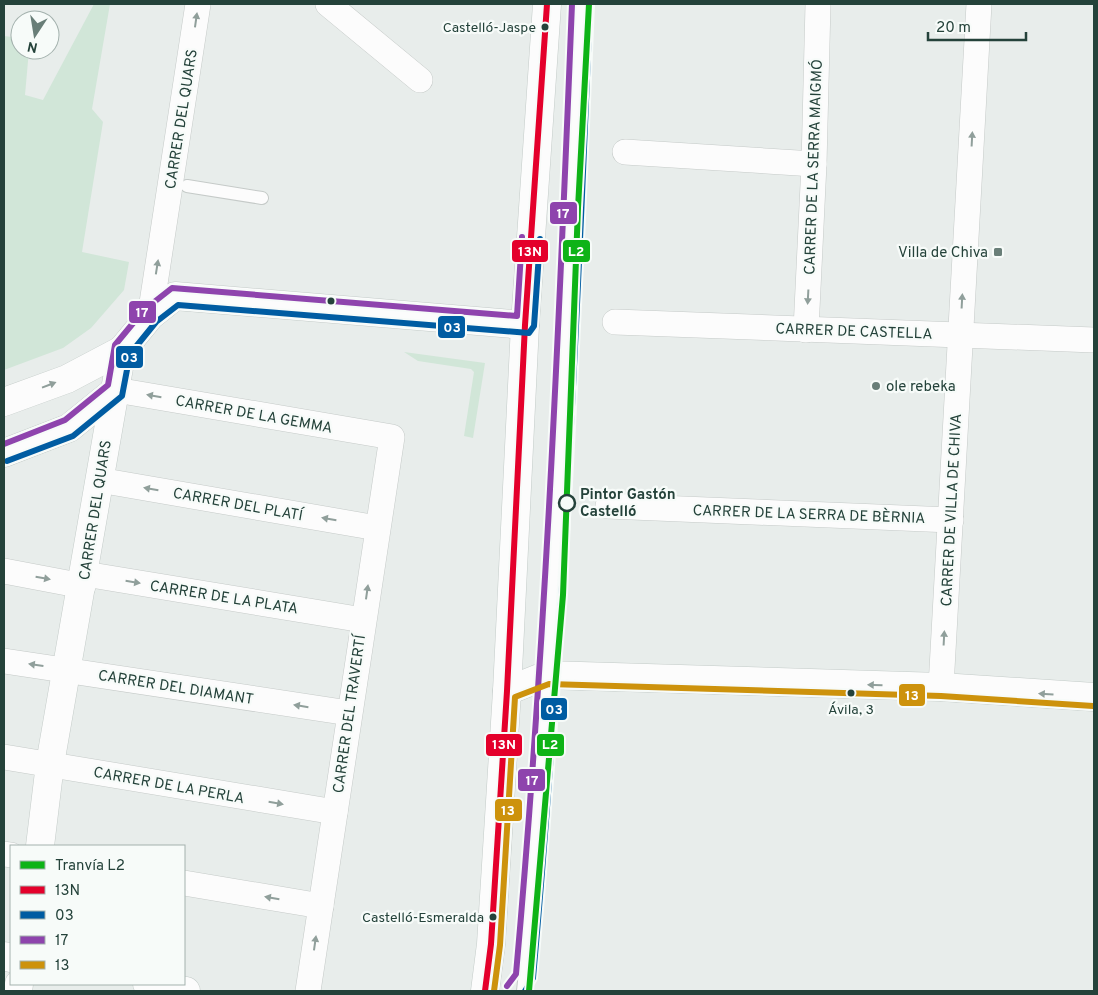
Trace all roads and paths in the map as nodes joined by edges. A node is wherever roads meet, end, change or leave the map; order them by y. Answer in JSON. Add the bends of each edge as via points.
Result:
{"nodes":[{"id":1,"x":198,"y":4,"type":"edge"},
{"id":2,"x":328,"y":4,"type":"edge"},
{"id":3,"x":547,"y":4,"type":"edge"},
{"id":4,"x":581,"y":4,"type":"edge"},
{"id":5,"x":818,"y":4,"type":"edge"},
{"id":6,"x":980,"y":4,"type":"edge"},
{"id":7,"x":420,"y":80,"type":"dead end"},
{"id":8,"x":625,"y":152,"type":"dead end"},
{"id":9,"x":814,"y":164,"type":"junction"},
{"id":10,"x":187,"y":186,"type":"dead end"},
{"id":11,"x":262,"y":198,"type":"dead end"},
{"id":12,"x":150,"y":316,"type":"junction"},
{"id":13,"x":614,"y":322,"type":"dead end"},
{"id":14,"x":525,"y":325,"type":"junction"},
{"id":15,"x":806,"y":330,"type":"junction"},
{"id":16,"x":960,"y":334,"type":"junction"},
{"id":17,"x":1094,"y":340,"type":"edge"},
{"id":18,"x":122,"y":350,"type":"junction"},
{"id":19,"x":116,"y":390,"type":"junction"},
{"id":20,"x":4,"y":402,"type":"edge"},
{"id":21,"x":392,"y":437,"type":"joint"},
{"id":22,"x":4,"y":453,"type":"edge"},
{"id":23,"x":99,"y":480,"type":"junction"},
{"id":24,"x":608,"y":506,"type":"dead end"},
{"id":25,"x":951,"y":520,"type":"junction"},
{"id":26,"x":377,"y":528,"type":"junction"},
{"id":27,"x":4,"y":571,"type":"edge"},
{"id":28,"x":84,"y":580,"type":"junction"},
{"id":29,"x":363,"y":620,"type":"junction"},
{"id":30,"x":4,"y":661,"type":"edge"},
{"id":31,"x":68,"y":670,"type":"junction"},
{"id":32,"x":547,"y":676,"type":"junction"},
{"id":33,"x":941,"y":687,"type":"junction"},
{"id":34,"x":507,"y":691,"type":"junction"},
{"id":35,"x":1094,"y":697,"type":"edge"},
{"id":36,"x":349,"y":713,"type":"junction"},
{"id":37,"x":4,"y":757,"type":"edge"},
{"id":38,"x":50,"y":764,"type":"junction"},
{"id":39,"x":335,"y":812,"type":"junction"},
{"id":40,"x":40,"y":845,"type":"edge"},
{"id":41,"x":185,"y":883,"type":"edge"},
{"id":42,"x":320,"y":906,"type":"junction"},
{"id":43,"x":524,"y":977,"type":"junction"},
{"id":44,"x":153,"y":985,"type":"edge"},
{"id":45,"x":186,"y":991,"type":"edge"},
{"id":46,"x":308,"y":991,"type":"edge"},
{"id":47,"x":485,"y":991,"type":"edge"},
{"id":48,"x":514,"y":991,"type":"edge"},
{"id":49,"x":523,"y":991,"type":"edge"}],
"edges":[{"from":12,"to":1,"type":"street","name":"CARRER DEL QUARS","one_way":true},
{"from":2,"to":7,"type":"street"},
{"from":3,"to":14,"type":"street"},
{"from":4,"to":32,"type":"lane","via":[[568,333]]},
{"from":5,"to":9,"type":"street","name":"CARRER DE LA SERRA MAIGMÓ"},
{"from":16,"to":6,"type":"street","name":"CARRER DE VILLA DE CHIVA","one_way":true},
{"from":8,"to":9,"type":"street"},
{"from":9,"to":15,"type":"street","name":"CARRER DE LA SERRA MAIGMÓ","one_way":true},
{"from":10,"to":11,"type":"lane"},
{"from":12,"to":14,"type":"street","via":[[175,296]]},
{"from":12,"to":18,"type":"street"},
{"from":13,"to":15,"type":"street","name":"CARRER DE CASTELLA"},
{"from":14,"to":34,"type":"street"},
{"from":15,"to":16,"type":"street","name":"CARRER DE CASTELLA"},
{"from":16,"to":17,"type":"street","name":"CARRER DE CASTELLA"},
{"from":16,"to":25,"type":"street","name":"CARRER DE VILLA DE CHIVA"},
{"from":18,"to":19,"type":"street","name":"CARRER DEL QUARS"},
{"from":20,"to":18,"type":"street","one_way":true,"via":[[66,379]]},
{"from":21,"to":19,"type":"street","name":"CARRER DE LA GEMMA","one_way":true},
{"from":19,"to":22,"type":"street","via":[[69,428]]},
{"from":19,"to":23,"type":"street","name":"CARRER DEL QUARS"},
{"from":21,"to":26,"type":"street","name":"CARRER DEL TRAVERTÍ"},
{"from":26,"to":23,"type":"street","name":"CARRER DEL PLATÍ","one_way":true},
{"from":23,"to":28,"type":"street","name":"CARRER DEL QUARS"},
{"from":24,"to":25,"type":"street","name":"CARRER DE LA SERRA DE BÈRNIA"},
{"from":33,"to":25,"type":"street","name":"CARRER DE VILLA DE CHIVA","one_way":true},
{"from":29,"to":26,"type":"street","name":"CARRER DEL TRAVERTÍ","one_way":true},
{"from":27,"to":28,"type":"street","name":"CARRER DE LA PLATA","one_way":true},
{"from":28,"to":29,"type":"street","name":"CARRER DE LA PLATA","one_way":true},
{"from":28,"to":31,"type":"street","name":"CARRER DEL QUARS"},
{"from":29,"to":36,"type":"street","name":"CARRER DEL TRAVERTÍ"},
{"from":31,"to":30,"type":"street","name":"CARRER DEL DIAMANT","one_way":true},
{"from":36,"to":31,"type":"street","name":"CARRER DEL DIAMANT","one_way":true},
{"from":31,"to":38,"type":"street","name":"CARRER DEL QUARS"},
{"from":33,"to":32,"type":"street","one_way":true},
{"from":32,"to":34,"type":"street"},
{"from":32,"to":43,"type":"lane"},
{"from":35,"to":33,"type":"street","one_way":true},
{"from":34,"to":47,"type":"street","via":[[491,944]]},
{"from":36,"to":39,"type":"street","name":"CARRER DEL TRAVERTÍ"},
{"from":37,"to":38,"type":"street","name":"CARRER DE LA PERLA"},
{"from":38,"to":39,"type":"street","name":"CARRER DE LA PERLA","one_way":true},
{"from":38,"to":40,"type":"street","name":"CARRER DEL QUARS"},
{"from":39,"to":42,"type":"street","name":"CARRER DEL TRAVERTÍ"},
{"from":42,"to":41,"type":"street","one_way":true},
{"from":46,"to":42,"type":"street","name":"CARRER DEL TRAVERTÍ","one_way":true},
{"from":43,"to":48,"type":"lane"},
{"from":43,"to":49,"type":"lane"},
{"from":44,"to":45,"type":"street"}]}
